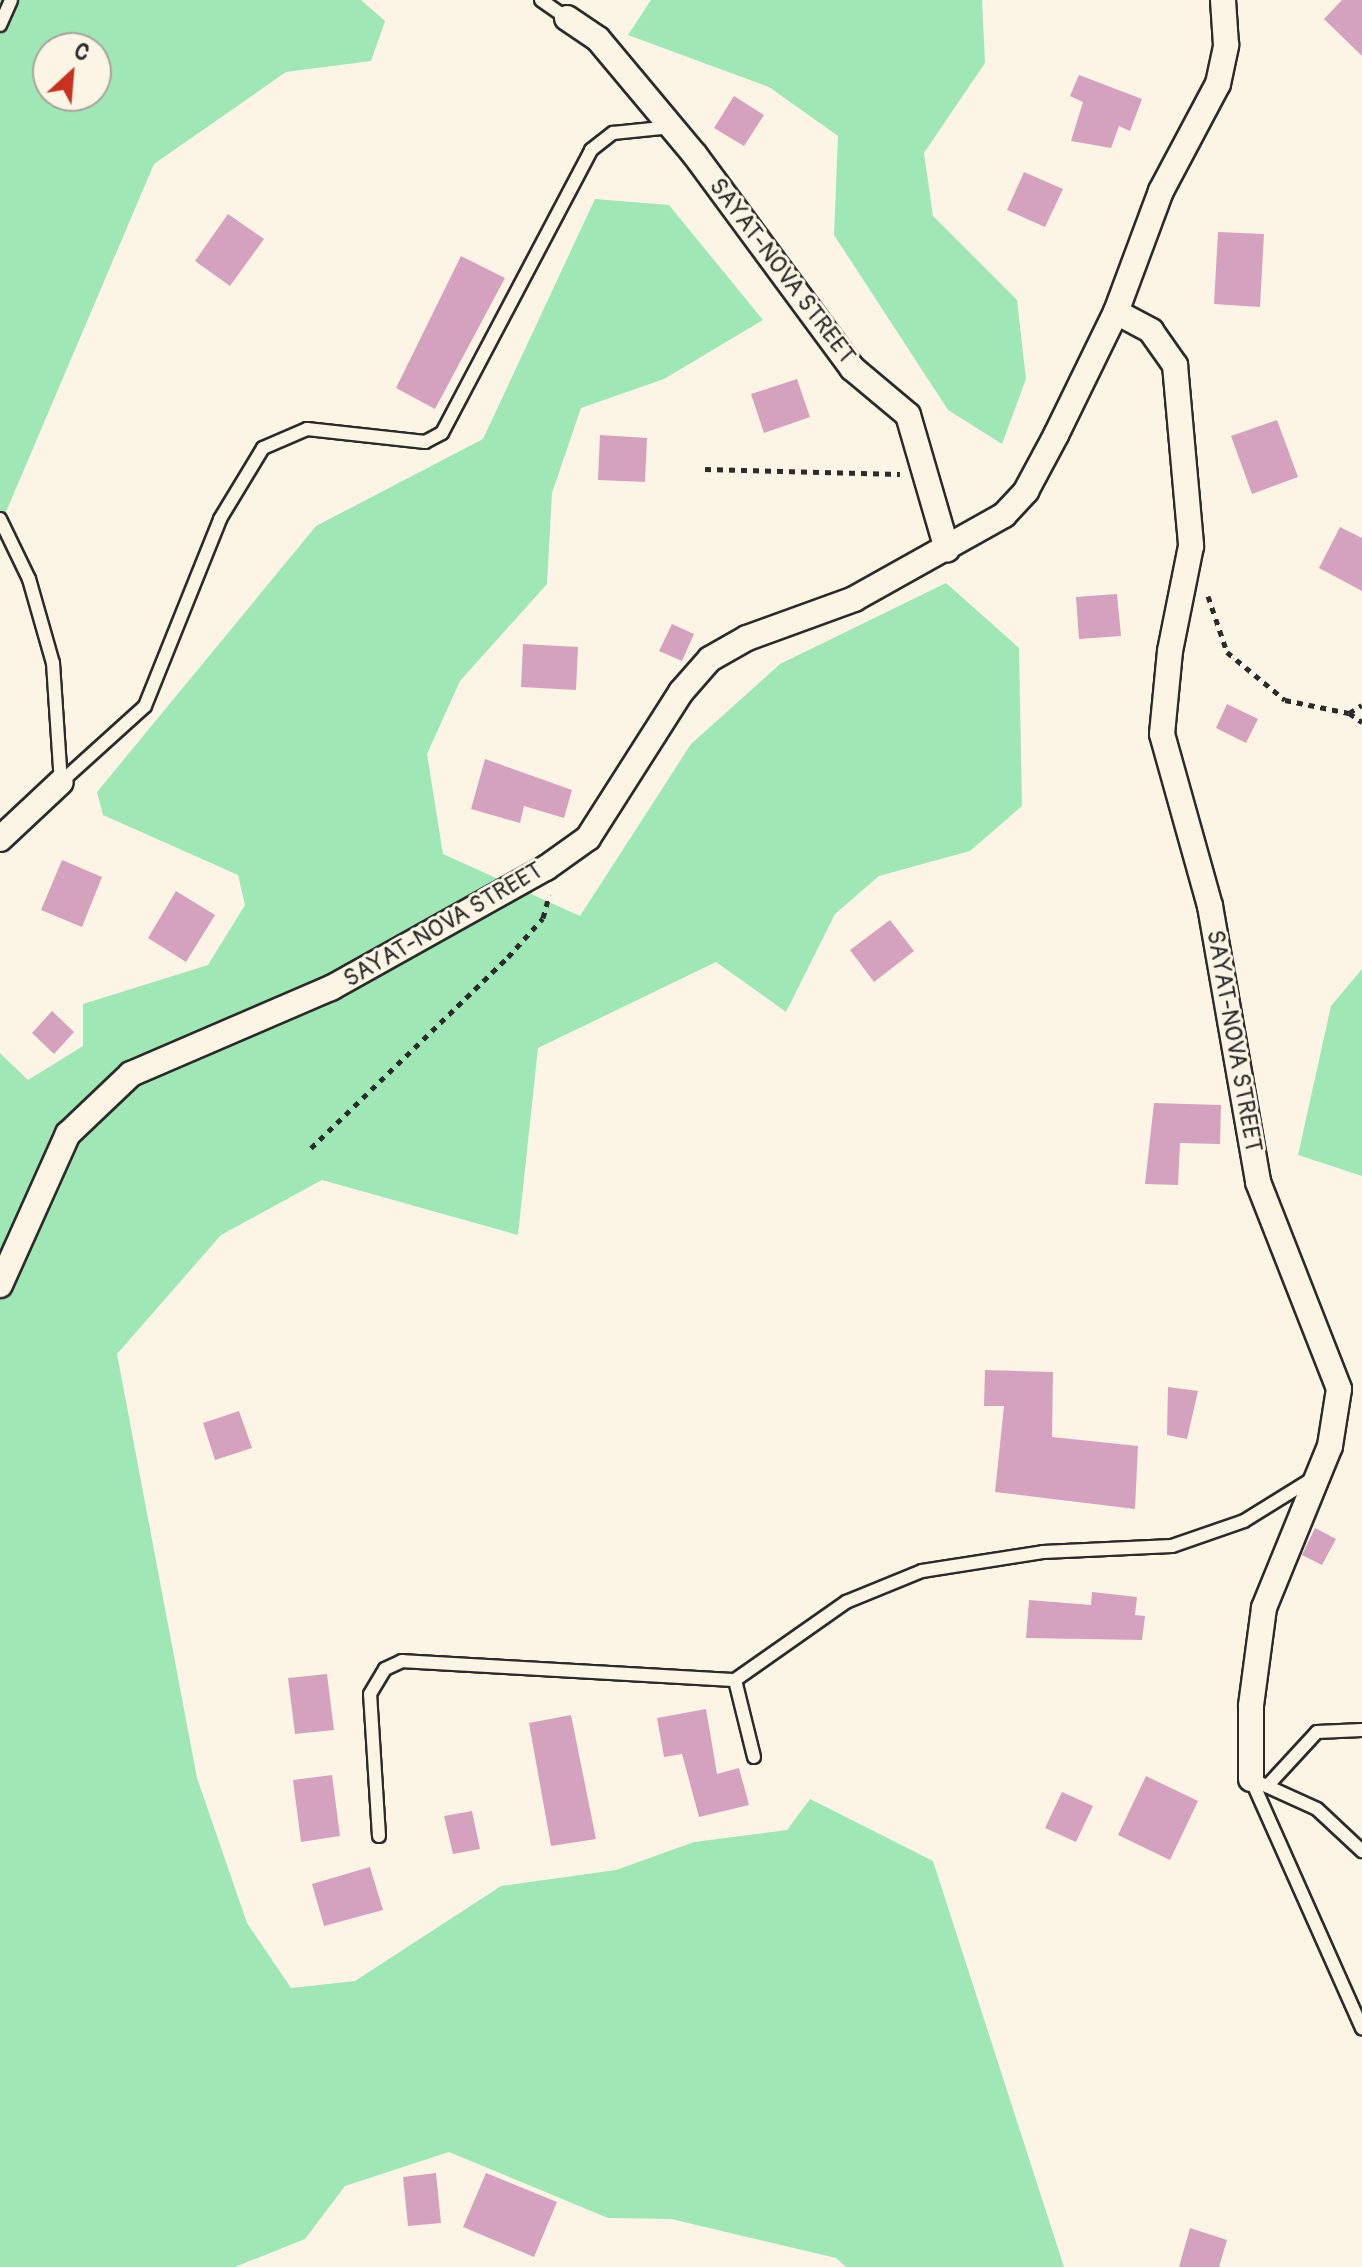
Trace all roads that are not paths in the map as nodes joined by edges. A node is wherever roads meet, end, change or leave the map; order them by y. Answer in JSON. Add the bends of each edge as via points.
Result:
{"nodes":[{"id":1,"x":11,"y":0,"type":"edge"},
{"id":2,"x":541,"y":0,"type":"edge"},
{"id":3,"x":1223,"y":0,"type":"edge"},
{"id":4,"x":567,"y":18,"type":"joint"},
{"id":5,"x":0,"y":25,"type":"edge"},
{"id":6,"x":672,"y":127,"type":"junction"},
{"id":7,"x":1116,"y":312,"type":"junction"},
{"id":8,"x":0,"y":519,"type":"edge"},
{"id":9,"x":947,"y":549,"type":"junction"},
{"id":10,"x":61,"y":782,"type":"junction"},
{"id":11,"x":0,"y":839,"type":"edge"},
{"id":12,"x":0,"y":1285,"type":"edge"},
{"id":13,"x":1319,"y":1475,"type":"junction"},
{"id":14,"x":735,"y":1680,"type":"junction"},
{"id":15,"x":1362,"y":1730,"type":"edge"},
{"id":16,"x":754,"y":1757,"type":"dead end"},
{"id":17,"x":1261,"y":1781,"type":"junction"},
{"id":18,"x":379,"y":1836,"type":"dead end"},
{"id":19,"x":1362,"y":1851,"type":"edge"},
{"id":20,"x":1362,"y":2028,"type":"edge"}],
"edges":[{"from":1,"to":5,"type":"lane"},
{"from":2,"to":4,"type":"lane"},
{"from":3,"to":7,"type":"street","name":"SAYAT-NOVA STREET","via":[[1226,45],[1218,84],[1134,251]]},
{"from":4,"to":6,"type":"street","name":"SAYAT-NOVA STREET","via":[[598,39]]},
{"from":6,"to":9,"type":"street","name":"SAYAT-NOVA STREET","via":[[792,280],[852,368],[908,415]]},
{"from":6,"to":10,"type":"lane","via":[[613,133],[591,150],[442,433],[425,442],[307,429],[263,448],[220,519],[145,706]]},
{"from":7,"to":9,"type":"street","name":"SAYAT-NOVA STREET","via":[[1026,491],[1004,515]]},
{"from":7,"to":13,"type":"street","name":"SAYAT-NOVA STREET","via":[[1151,331],[1175,365],[1191,546],[1170,651],[1162,734],[1210,906],[1258,1182],[1339,1389]]},
{"from":8,"to":10,"type":"lane","via":[[29,579],[53,663]]},
{"from":9,"to":12,"type":"street","name":"SAYAT-NOVA STREET","via":[[854,599],[747,638],[710,659],[681,692],[588,838],[546,868],[331,988],[131,1074],[68,1134]]},
{"from":10,"to":11,"type":"street"},
{"from":13,"to":14,"type":"lane","via":[[1244,1521],[1172,1546],[1043,1552],[922,1571],[846,1602]]},
{"from":13,"to":17,"type":"street","name":"SAYAT-NOVA STREET","via":[[1264,1608],[1251,1706]]},
{"from":14,"to":16,"type":"lane"},
{"from":14,"to":18,"type":"lane","via":[[402,1661],[385,1669],[370,1694]]},
{"from":15,"to":17,"type":"lane","via":[[1317,1732]]},
{"from":17,"to":19,"type":"lane","via":[[1317,1809]]},
{"from":17,"to":20,"type":"lane"}]}
